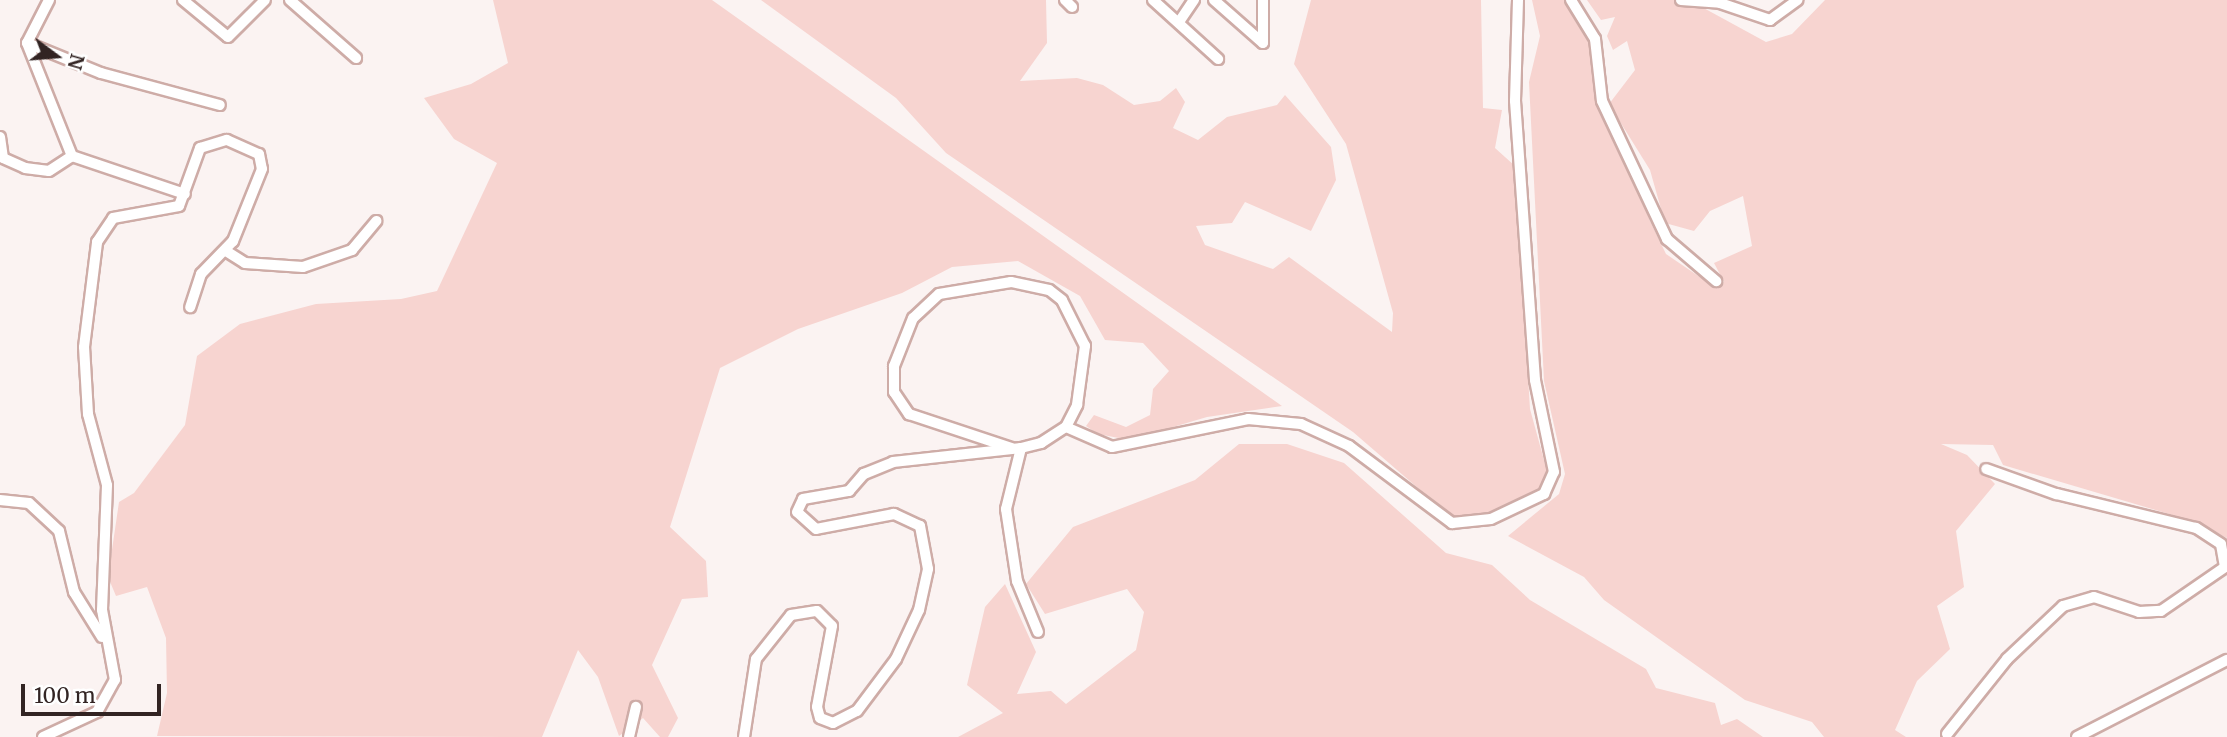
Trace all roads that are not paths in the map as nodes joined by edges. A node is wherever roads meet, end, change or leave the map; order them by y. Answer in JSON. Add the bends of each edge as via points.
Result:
{"nodes":[{"id":1,"x":48,"y":0,"type":"edge"},
{"id":2,"x":183,"y":0,"type":"edge"},
{"id":3,"x":265,"y":0,"type":"edge"},
{"id":4,"x":290,"y":0,"type":"edge"},
{"id":5,"x":1153,"y":0,"type":"edge"},
{"id":6,"x":1194,"y":0,"type":"edge"},
{"id":7,"x":1214,"y":0,"type":"edge"},
{"id":8,"x":1262,"y":0,"type":"edge"},
{"id":9,"x":1518,"y":0,"type":"edge"},
{"id":10,"x":1570,"y":0,"type":"edge"},
{"id":11,"x":1681,"y":0,"type":"edge"},
{"id":12,"x":1798,"y":0,"type":"edge"},
{"id":13,"x":1179,"y":22,"type":"junction"},
{"id":14,"x":27,"y":43,"type":"junction"},
{"id":15,"x":356,"y":58,"type":"dead end"},
{"id":16,"x":1218,"y":59,"type":"dead end"},
{"id":17,"x":220,"y":105,"type":"dead end"},
{"id":18,"x":0,"y":137,"type":"edge"},
{"id":19,"x":72,"y":156,"type":"junction"},
{"id":20,"x":185,"y":194,"type":"junction"},
{"id":21,"x":376,"y":221,"type":"dead end"},
{"id":22,"x":226,"y":251,"type":"junction"},
{"id":23,"x":1716,"y":281,"type":"dead end"},
{"id":24,"x":190,"y":307,"type":"dead end"},
{"id":25,"x":1066,"y":427,"type":"junction"},
{"id":26,"x":1017,"y":448,"type":"junction"},
{"id":27,"x":1986,"y":469,"type":"dead end"},
{"id":28,"x":0,"y":500,"type":"edge"},
{"id":29,"x":2221,"y":580,"type":"edge"},
{"id":30,"x":1038,"y":632,"type":"dead end"},
{"id":31,"x":104,"y":639,"type":"junction"},
{"id":32,"x":2227,"y":660,"type":"edge"},
{"id":33,"x":636,"y":707,"type":"dead end"},
{"id":34,"x":1947,"y":734,"type":"dead end"},
{"id":35,"x":43,"y":737,"type":"edge"},
{"id":36,"x":629,"y":737,"type":"edge"},
{"id":37,"x":744,"y":737,"type":"edge"},
{"id":38,"x":2077,"y":737,"type":"edge"}],
"edges":[{"from":1,"to":14,"type":"street"},
{"from":2,"to":3,"type":"street","via":[[220,34],[230,36]]},
{"from":4,"to":15,"type":"street"},
{"from":5,"to":13,"type":"street"},
{"from":6,"to":13,"type":"street"},
{"from":7,"to":8,"type":"street","via":[[1263,43]]},
{"from":9,"to":25,"type":"street","via":[[1515,101],[1535,380],[1554,472],[1544,494],[1492,519],[1452,523],[1349,446],[1301,424],[1248,419],[1112,447]]},
{"from":10,"to":23,"type":"street","via":[[1595,39],[1602,100],[1667,239]]},
{"from":11,"to":12,"type":"street","via":[[1720,3],[1770,20]]},
{"from":13,"to":16,"type":"street"},
{"from":14,"to":17,"type":"street","via":[[101,73]]},
{"from":14,"to":19,"type":"street"},
{"from":18,"to":19,"type":"street","via":[[3,158],[25,168],[49,171]]},
{"from":19,"to":20,"type":"street"},
{"from":20,"to":22,"type":"street","via":[[205,143],[227,141],[259,154],[259,183]]},
{"from":20,"to":31,"type":"street","via":[[173,208],[113,218],[97,242],[93,263],[84,347],[88,414],[107,485],[100,550]]},
{"from":21,"to":22,"type":"street","via":[[352,250],[303,267],[245,263]]},
{"from":22,"to":24,"type":"street","via":[[201,274]]},
{"from":25,"to":26,"type":"street"},
{"from":25,"to":26,"type":"street","via":[[1087,364],[1080,329],[1062,300],[1049,290],[1011,282],[939,294],[913,318],[900,345],[894,366],[899,401],[933,425]]},
{"from":26,"to":30,"type":"street","via":[[1006,509],[1017,581]]},
{"from":26,"to":37,"type":"street","via":[[893,462],[864,474],[849,491],[803,499],[797,512],[816,529],[894,514],[920,526],[928,569],[919,610],[896,659],[857,711],[833,723],[820,718],[817,707],[832,626],[817,611],[792,615],[756,659]]},
{"from":27,"to":29,"type":"street","via":[[2208,533],[2224,551]]},
{"from":28,"to":31,"type":"street","via":[[29,503],[59,531],[79,603]]},
{"from":29,"to":34,"type":"street","via":[[2161,611],[2139,612],[2094,597],[2063,606],[2007,659]]},
{"from":31,"to":35,"type":"street","via":[[115,680],[105,705]]},
{"from":32,"to":38,"type":"street"},
{"from":33,"to":36,"type":"street"}]}
